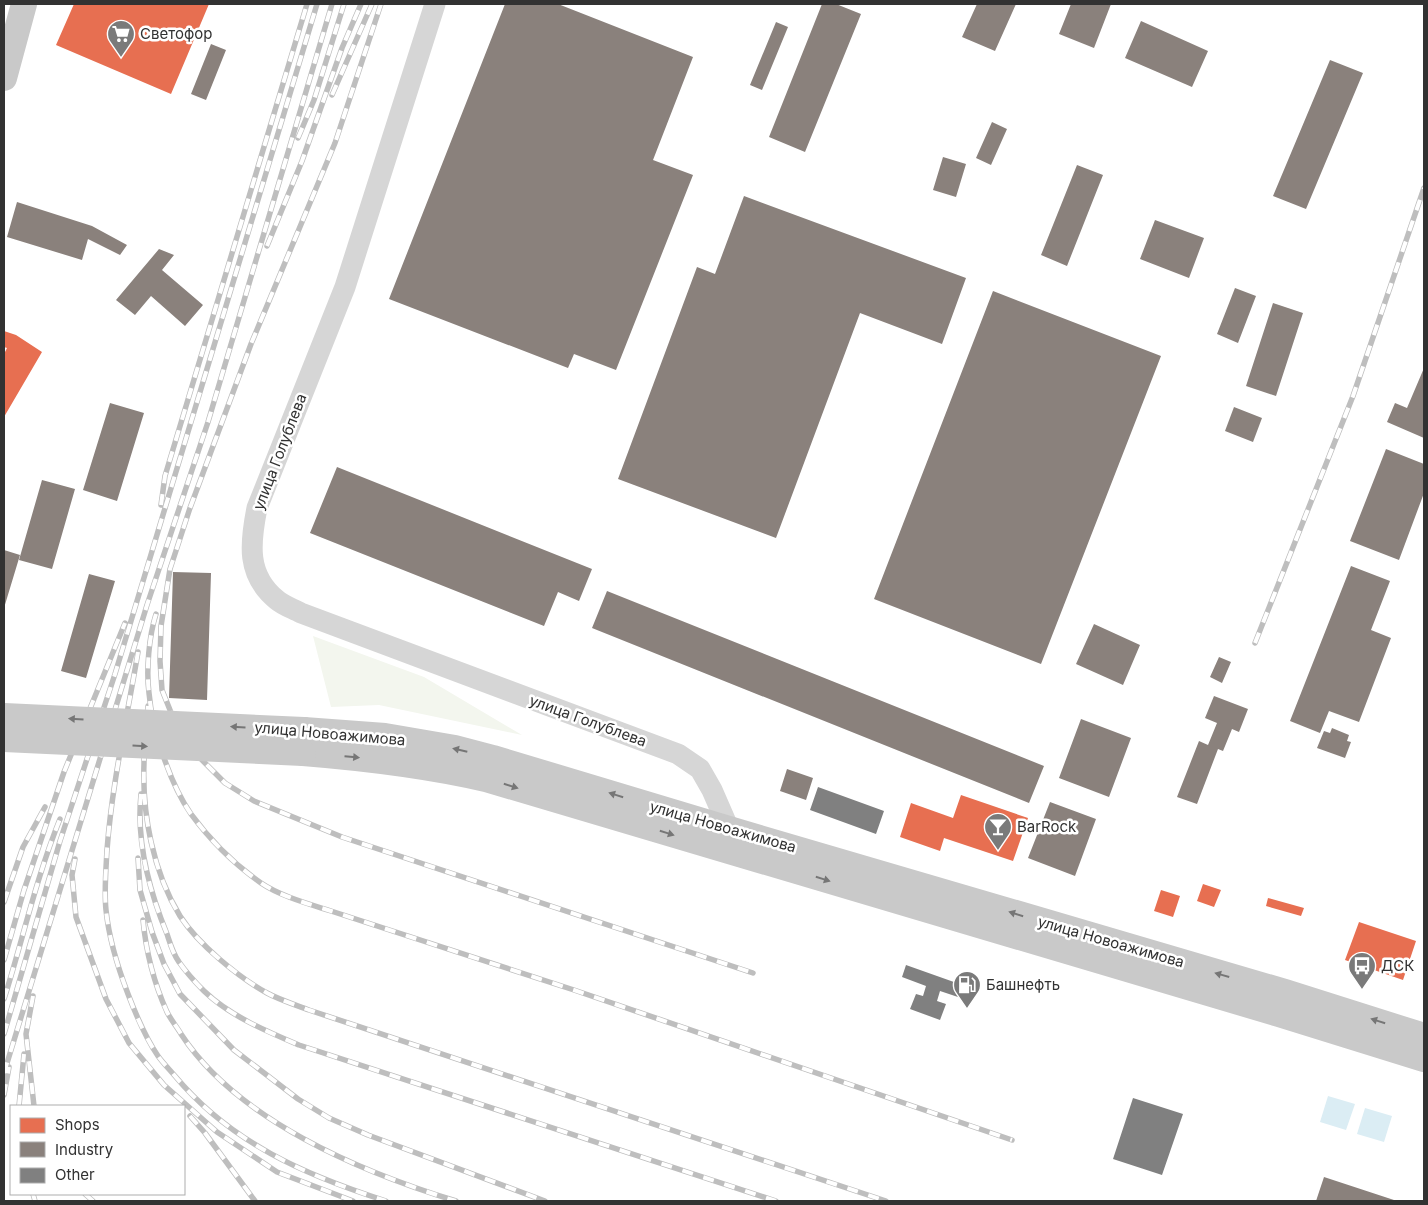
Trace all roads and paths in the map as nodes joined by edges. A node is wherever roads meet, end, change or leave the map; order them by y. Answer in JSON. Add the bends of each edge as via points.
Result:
{"nodes":[{"id":1,"x":24,"y":4,"type":"edge"},
{"id":2,"x":435,"y":4,"type":"edge"},
{"id":3,"x":4,"y":78,"type":"edge"},
{"id":4,"x":4,"y":716,"type":"edge"},
{"id":5,"x":4,"y":739,"type":"edge"},
{"id":6,"x":304,"y":742,"type":"junction"},
{"id":7,"x":729,"y":830,"type":"junction"},
{"id":8,"x":1424,"y":1036,"type":"edge"},
{"id":9,"x":1424,"y":1059,"type":"edge"}],
"edges":[{"from":1,"to":3,"type":"main road"},
{"from":2,"to":7,"type":"street","name":"улица Голублева","via":[[345,287],[257,508],[252,560],[260,582],[278,601],[301,613],[678,754],[700,770]]},
{"from":6,"to":4,"type":"main road","name":"улица Новоажимова","one_way":true,"bridge":true},
{"from":5,"to":6,"type":"main road","name":"улица Новоажимова","one_way":true,"bridge":true},
{"from":7,"to":6,"type":"main road","name":"улица Новоажимова","one_way":true,"via":[[455,748],[385,736]]},
{"from":6,"to":9,"type":"main road","name":"улица Новоажимова","one_way":true,"via":[[486,779]]},
{"from":8,"to":7,"type":"main road","name":"улица Новоажимова","one_way":true,"via":[[1285,992]]}]}
